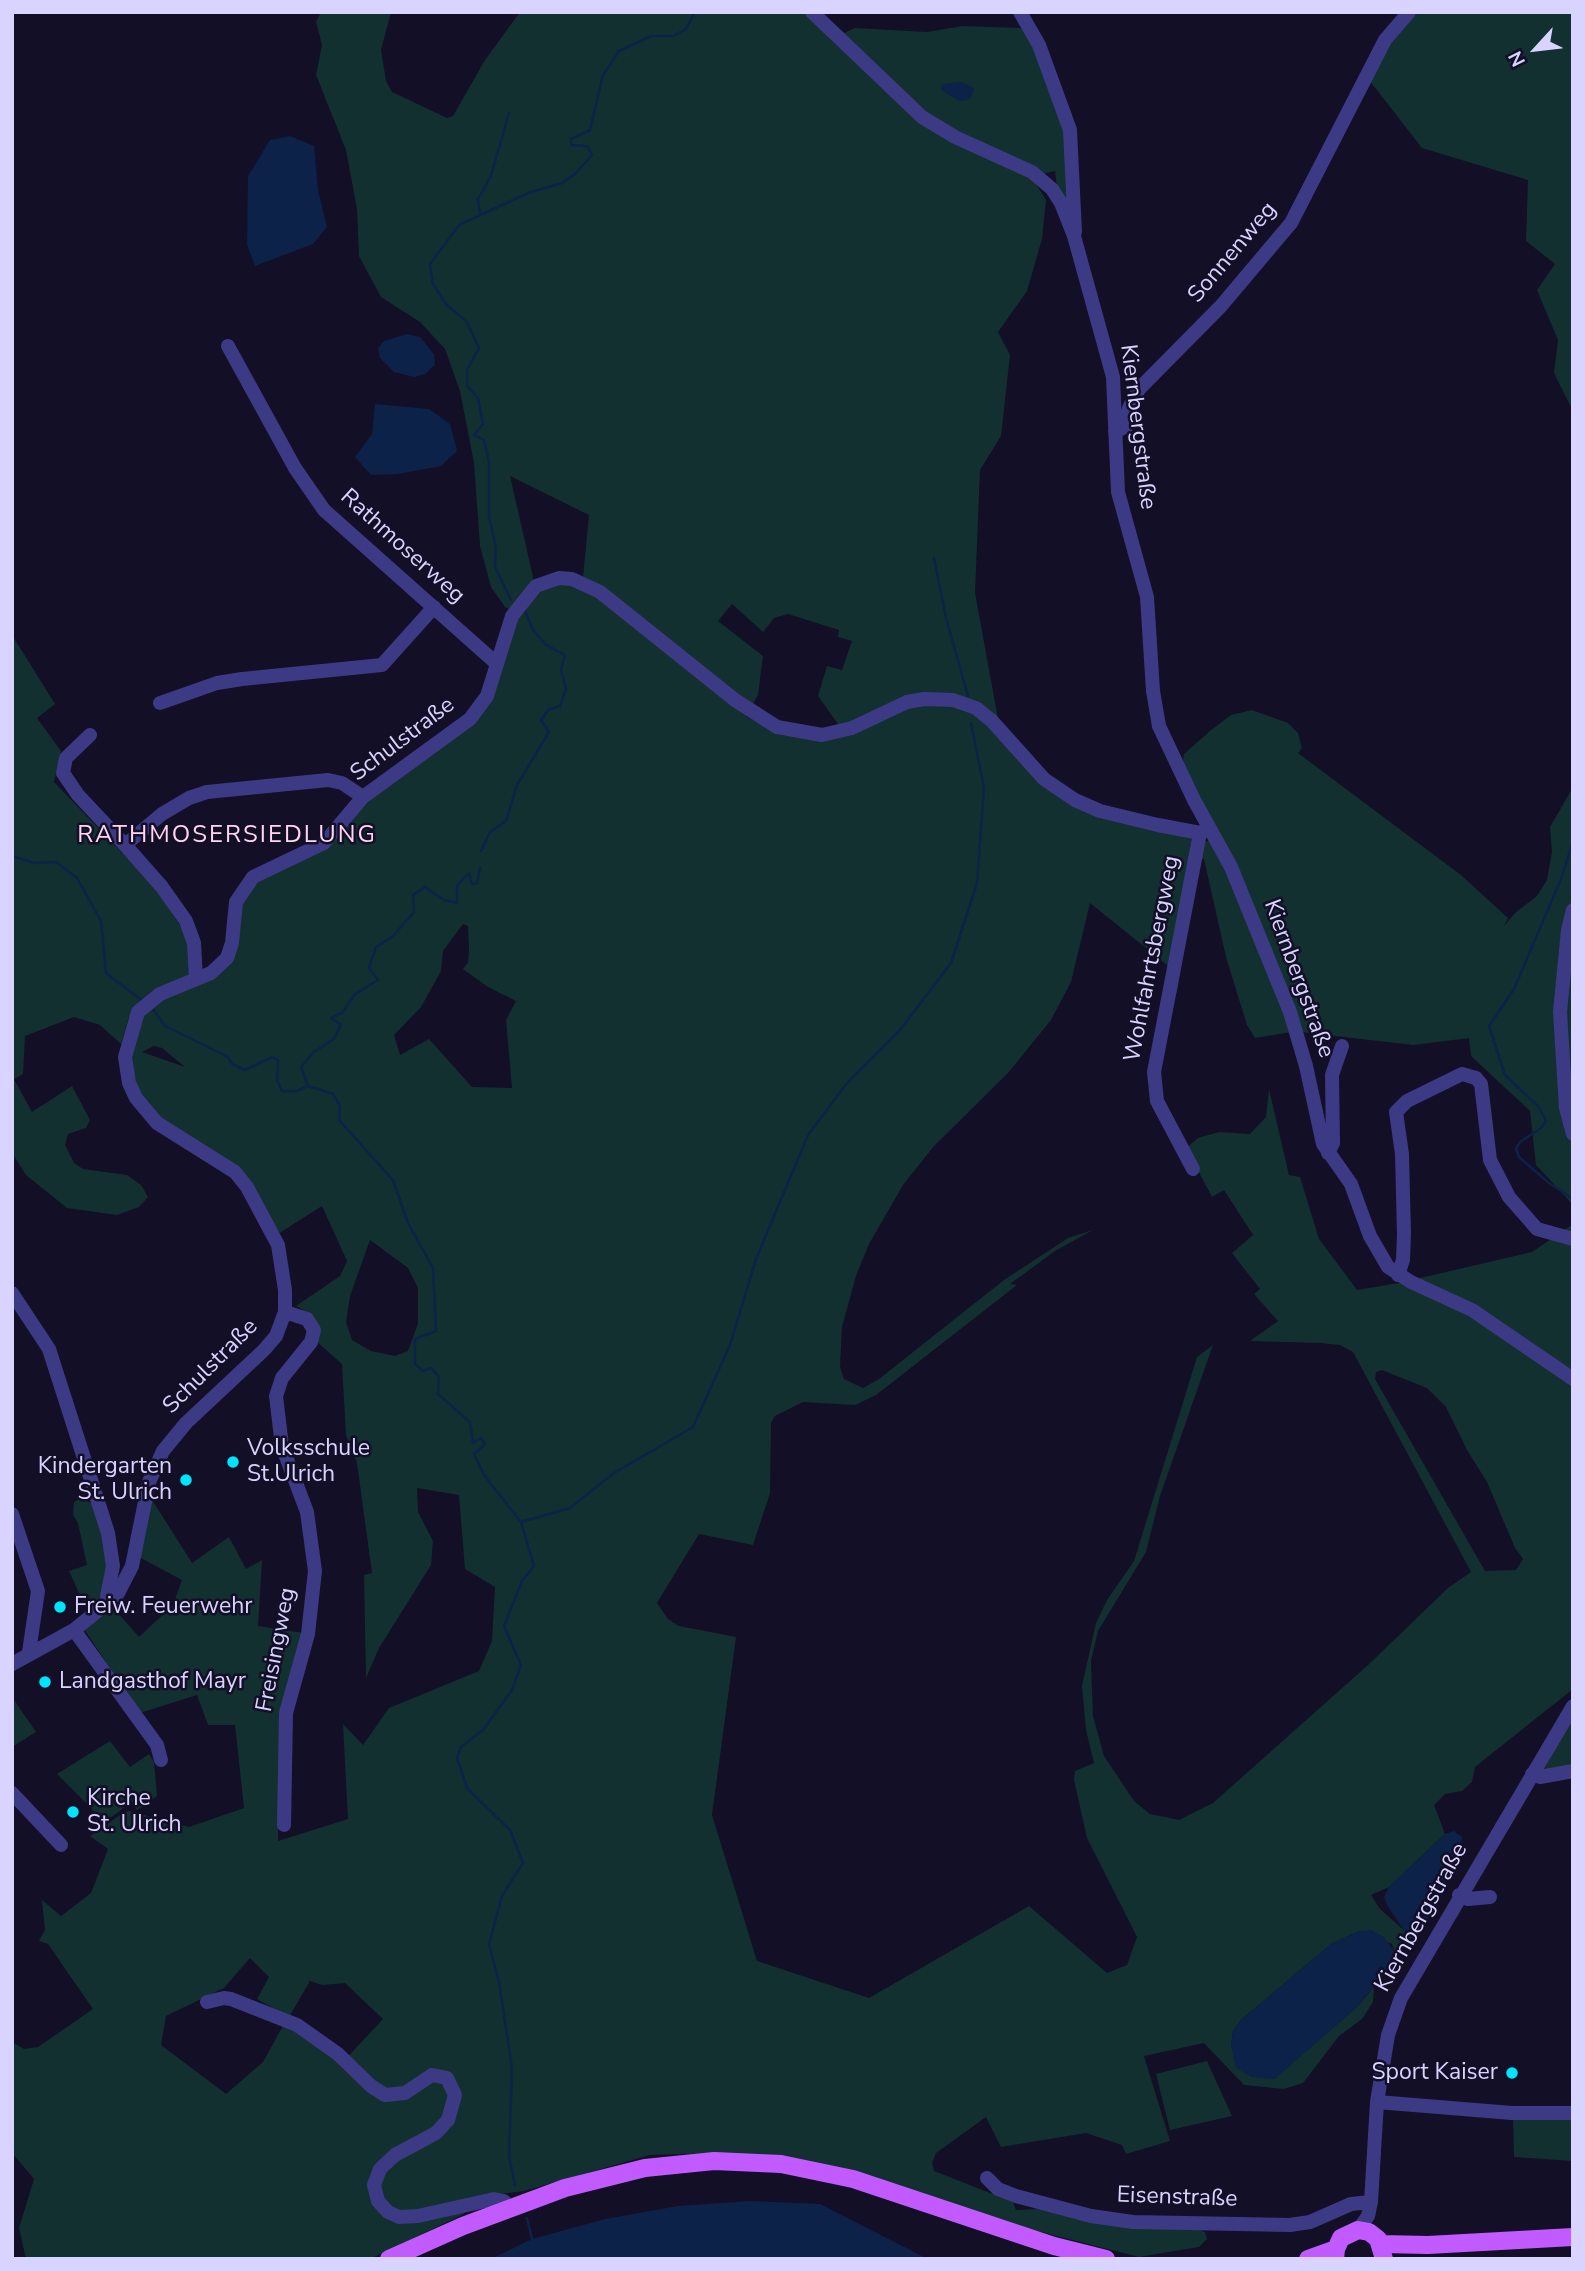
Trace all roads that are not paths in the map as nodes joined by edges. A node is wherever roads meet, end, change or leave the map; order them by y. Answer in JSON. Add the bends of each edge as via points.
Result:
{"nodes":[{"id":1,"x":812,"y":12,"type":"edge"},
{"id":2,"x":1020,"y":12,"type":"edge"},
{"id":3,"x":1409,"y":12,"type":"edge"},
{"id":4,"x":1074,"y":236,"type":"junction"},
{"id":5,"x":228,"y":346,"type":"dead end"},
{"id":6,"x":1115,"y":431,"type":"junction"},
{"id":7,"x":434,"y":607,"type":"junction"},
{"id":8,"x":496,"y":663,"type":"junction"},
{"id":9,"x":160,"y":702,"type":"dead end"},
{"id":10,"x":90,"y":735,"type":"dead end"},
{"id":11,"x":363,"y":797,"type":"junction"},
{"id":12,"x":1205,"y":830,"type":"junction"},
{"id":13,"x":125,"y":845,"type":"junction"},
{"id":14,"x":1573,"y":911,"type":"edge"},
{"id":15,"x":196,"y":978,"type":"junction"},
{"id":16,"x":1342,"y":1046,"type":"dead end"},
{"id":17,"x":1573,"y":1134,"type":"edge"},
{"id":18,"x":1328,"y":1153,"type":"junction"},
{"id":19,"x":1193,"y":1169,"type":"dead end"},
{"id":20,"x":1573,"y":1239,"type":"edge"},
{"id":21,"x":1398,"y":1275,"type":"junction"},
{"id":22,"x":12,"y":1293,"type":"edge"},
{"id":23,"x":285,"y":1312,"type":"junction"},
{"id":24,"x":1573,"y":1379,"type":"edge"},
{"id":25,"x":12,"y":1514,"type":"edge"},
{"id":26,"x":109,"y":1603,"type":"junction"},
{"id":27,"x":74,"y":1630,"type":"junction"},
{"id":28,"x":29,"y":1652,"type":"junction"},
{"id":29,"x":12,"y":1664,"type":"edge"},
{"id":30,"x":1573,"y":1706,"type":"edge"},
{"id":31,"x":161,"y":1760,"type":"dead end"},
{"id":32,"x":1573,"y":1771,"type":"edge"},
{"id":33,"x":1532,"y":1774,"type":"junction"},
{"id":34,"x":12,"y":1793,"type":"edge"},
{"id":35,"x":284,"y":1825,"type":"dead end"},
{"id":36,"x":61,"y":1845,"type":"dead end"},
{"id":37,"x":1460,"y":1895,"type":"junction"},
{"id":38,"x":1490,"y":1897,"type":"dead end"},
{"id":39,"x":207,"y":2002,"type":"dead end"},
{"id":40,"x":1377,"y":2102,"type":"junction"},
{"id":41,"x":1573,"y":2113,"type":"edge"},
{"id":42,"x":987,"y":2178,"type":"dead end"},
{"id":43,"x":508,"y":2208,"type":"junction"},
{"id":44,"x":1375,"y":2235,"type":"edge"},
{"id":45,"x":1573,"y":2236,"type":"edge"},
{"id":46,"x":1335,"y":2254,"type":"edge"},
{"id":47,"x":389,"y":2259,"type":"edge"},
{"id":48,"x":1106,"y":2259,"type":"edge"},
{"id":49,"x":1308,"y":2259,"type":"edge"}],
"edges":[{"from":1,"to":4,"type":"street","name":"Kiernbergstraße","via":[[922,117],[1042,179],[1060,203]]},
{"from":2,"to":4,"type":"street","via":[[1039,45],[1070,130],[1077,212]]},
{"from":3,"to":6,"type":"street","name":"Sonnenweg","via":[[1385,40],[1292,223],[1139,389],[1126,428]]},
{"from":4,"to":6,"type":"street","name":"Kiernbergstraße","via":[[1108,356]]},
{"from":5,"to":7,"type":"street","name":"Rathmoserweg","via":[[315,499]]},
{"from":6,"to":12,"type":"street","name":"Kiernbergstraße","via":[[1118,492],[1147,597],[1157,719]]},
{"from":7,"to":8,"type":"street","name":"Rathmoserweg"},
{"from":7,"to":9,"type":"street","via":[[382,665],[230,681]]},
{"from":8,"to":11,"type":"street","name":"Schulstraße","via":[[487,696],[470,719]]},
{"from":8,"to":12,"type":"street","name":"Schulstraße","via":[[512,616],[528,592],[547,581],[572,579],[600,592],[735,701],[777,727],[822,735],[852,728],[908,702],[940,699],[965,703],[992,721],[1044,779],[1075,800],[1124,817]]},
{"from":10,"to":13,"type":"street","via":[[65,758],[63,773]]},
{"from":11,"to":13,"type":"street","via":[[328,780],[207,792],[162,814]]},
{"from":11,"to":15,"type":"street","name":"Schulstraße","via":[[324,843],[260,871],[245,884],[236,902],[226,958],[211,973]]},
{"from":12,"to":18,"type":"street","name":"Kiernbergstraße","via":[[1231,866],[1290,1012]]},
{"from":12,"to":19,"type":"street","name":"Wohlfahrtsbergweg","via":[[1154,1072],[1157,1101]]},
{"from":13,"to":15,"type":"street","via":[[186,921],[194,943]]},
{"from":14,"to":17,"type":"street","via":[[1560,1012],[1566,1108]]},
{"from":15,"to":23,"type":"street","name":"Schulstraße","via":[[153,998],[138,1012],[125,1069],[135,1097],[157,1123],[235,1172],[247,1187],[278,1245]]},
{"from":16,"to":18,"type":"street","name":"Kiernbergstraße","via":[[1332,1075]]},
{"from":18,"to":21,"type":"street","name":"Kiernbergstraße","via":[[1351,1184],[1379,1255]]},
{"from":20,"to":21,"type":"street","via":[[1537,1228],[1509,1196],[1490,1160],[1481,1084],[1462,1074],[1407,1101],[1396,1112],[1405,1234]]},
{"from":21,"to":24,"type":"street","name":"Kiernbergstraße","via":[[1472,1310]]},
{"from":22,"to":26,"type":"street","via":[[49,1349],[108,1533],[113,1566]]},
{"from":23,"to":26,"type":"street","name":"Schulstraße","via":[[276,1336],[264,1350],[186,1423],[163,1451],[149,1482],[132,1566]]},
{"from":23,"to":35,"type":"street","name":"Freisingweg","via":[[307,1319],[314,1330],[311,1342],[282,1378],[276,1396],[282,1446],[307,1513],[315,1571],[308,1634],[286,1713]]},
{"from":25,"to":28,"type":"street","via":[[38,1591]]},
{"from":26,"to":27,"type":"street","name":"Schulstraße"},
{"from":27,"to":28,"type":"street","name":"Schulstraße","via":[[42,1650]]},
{"from":27,"to":31,"type":"street","via":[[157,1745]]},
{"from":28,"to":29,"type":"street","name":"Schulstraße"},
{"from":30,"to":33,"type":"street","name":"Kiernbergstraße"},
{"from":32,"to":33,"type":"street","via":[[1540,1777]]},
{"from":33,"to":37,"type":"street","name":"Kiernbergstraße"},
{"from":34,"to":36,"type":"street"},
{"from":37,"to":38,"type":"street"},
{"from":37,"to":40,"type":"street","name":"Kiernbergstraße","via":[[1401,1998],[1388,2035]]},
{"from":39,"to":43,"type":"street","via":[[224,1997],[298,2025],[385,2095],[405,2093],[432,2075],[447,2078],[455,2095],[448,2120],[436,2133],[385,2162],[376,2177],[378,2201],[399,2217],[494,2199],[504,2201]]},
{"from":40,"to":41,"type":"street"},
{"from":40,"to":44,"type":"street","name":"Kiernbergstraße"},
{"from":42,"to":44,"type":"street","name":"Eisenstraße","via":[[998,2189],[1016,2196],[1133,2222],[1290,2225],[1310,2222],[1352,2203]]},
{"from":43,"to":47,"type":"main road"},
{"from":43,"to":48,"type":"main road","via":[[645,2168],[714,2161],[782,2164],[853,2179]]},
{"from":44,"to":45,"type":"main road","via":[[1428,2245]]},
{"from":44,"to":46,"type":"main road","via":[[1341,2238]]},
{"from":46,"to":49,"type":"main road"}]}
